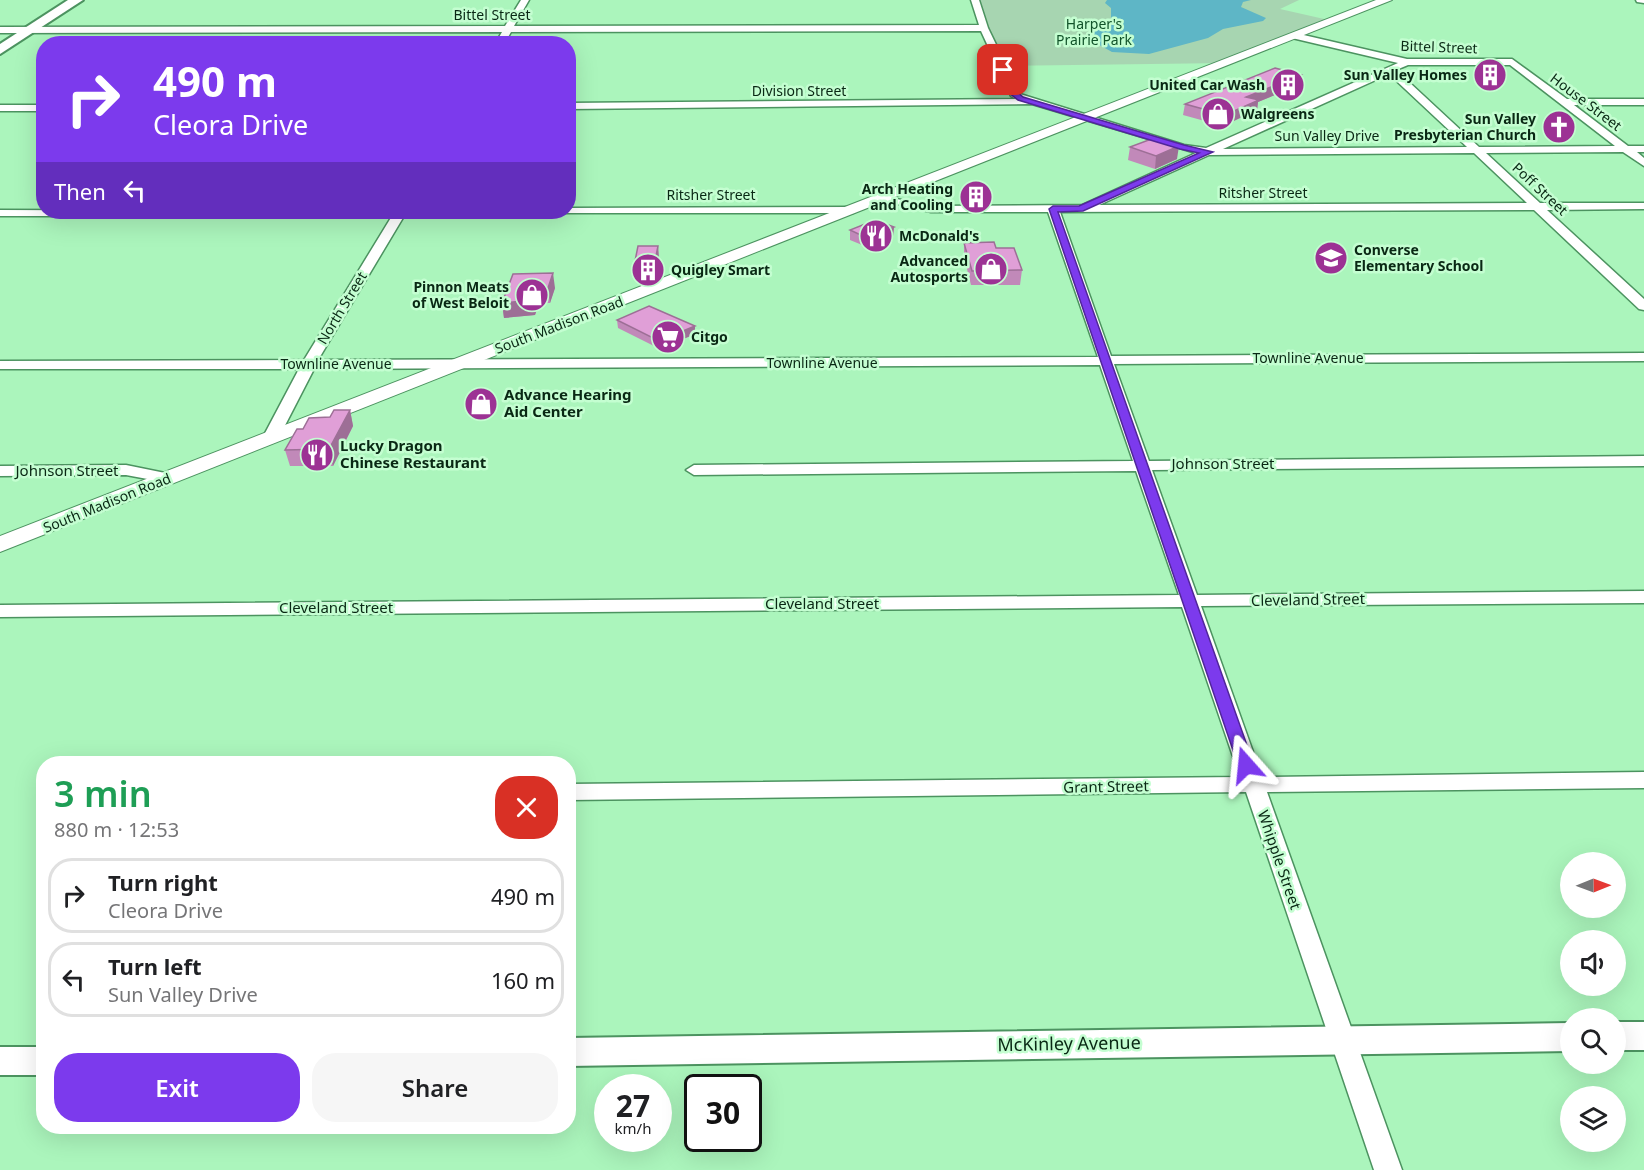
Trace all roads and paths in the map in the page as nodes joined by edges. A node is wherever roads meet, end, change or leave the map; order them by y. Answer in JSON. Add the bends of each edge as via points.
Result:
{"nodes":[{"id":1,"x":77,"y":0,"type":"edge"},
{"id":2,"x":525,"y":0,"type":"edge"},
{"id":3,"x":975,"y":0,"type":"edge"},
{"id":4,"x":1386,"y":0,"type":"edge"},
{"id":5,"x":984,"y":28,"type":"junction"},
{"id":6,"x":508,"y":29,"type":"junction"},
{"id":7,"x":0,"y":30,"type":"edge"},
{"id":8,"x":30,"y":30,"type":"junction"},
{"id":9,"x":504,"y":36,"type":"edge"},
{"id":10,"x":1295,"y":36,"type":"junction"},
{"id":11,"x":0,"y":50,"type":"edge"},
{"id":12,"x":1407,"y":62,"type":"junction"},
{"id":13,"x":1512,"y":62,"type":"joint"},
{"id":14,"x":1389,"y":69,"type":"junction"},
{"id":15,"x":1030,"y":102,"type":"junction"},
{"id":16,"x":1566,"y":102,"type":"junction"},
{"id":17,"x":1644,"y":102,"type":"edge"},
{"id":18,"x":576,"y":106,"type":"edge"},
{"id":19,"x":0,"y":108,"type":"edge"},
{"id":20,"x":36,"y":108,"type":"edge"},
{"id":21,"x":1086,"y":118,"type":"junction"},
{"id":22,"x":1626,"y":149,"type":"junction"},
{"id":23,"x":1644,"y":149,"type":"edge"},
{"id":24,"x":1477,"y":150,"type":"junction"},
{"id":25,"x":1209,"y":152,"type":"junction"},
{"id":26,"x":1644,"y":163,"type":"edge"},
{"id":27,"x":882,"y":199,"type":"junction"},
{"id":28,"x":1644,"y":206,"type":"edge"},
{"id":29,"x":1538,"y":207,"type":"junction"},
{"id":30,"x":1053,"y":209,"type":"junction"},
{"id":31,"x":1080,"y":209,"type":"junction"},
{"id":32,"x":853,"y":210,"type":"junction"},
{"id":33,"x":576,"y":211,"type":"edge"},
{"id":34,"x":0,"y":213,"type":"edge"},
{"id":35,"x":36,"y":213,"type":"edge"},
{"id":36,"x":396,"y":219,"type":"edge"},
{"id":37,"x":1644,"y":306,"type":"edge"},
{"id":38,"x":1644,"y":357,"type":"edge"},
{"id":39,"x":1106,"y":361,"type":"junction"},
{"id":40,"x":309,"y":364,"type":"junction"},
{"id":41,"x":459,"y":364,"type":"junction"},
{"id":42,"x":0,"y":365,"type":"edge"},
{"id":43,"x":271,"y":437,"type":"junction"},
{"id":44,"x":1644,"y":461,"type":"edge"},
{"id":45,"x":1143,"y":464,"type":"junction"},
{"id":46,"x":694,"y":470,"type":"dead end"},
{"id":47,"x":0,"y":471,"type":"edge"},
{"id":48,"x":169,"y":478,"type":"junction"},
{"id":49,"x":0,"y":545,"type":"edge"},
{"id":50,"x":1644,"y":597,"type":"edge"},
{"id":51,"x":1191,"y":602,"type":"junction"},
{"id":52,"x":0,"y":611,"type":"edge"},
{"id":53,"x":1644,"y":780,"type":"edge"},
{"id":54,"x":1253,"y":786,"type":"junction"},
{"id":55,"x":576,"y":792,"type":"edge"},
{"id":56,"x":1644,"y":1035,"type":"edge"},
{"id":57,"x":1626,"y":1036,"type":"edge"},
{"id":58,"x":1560,"y":1037,"type":"edge"},
{"id":59,"x":1342,"y":1040,"type":"junction"},
{"id":60,"x":576,"y":1052,"type":"edge"},
{"id":61,"x":36,"y":1060,"type":"edge"},
{"id":62,"x":0,"y":1061,"type":"edge"},
{"id":63,"x":1388,"y":1170,"type":"edge"}],
"edges":[{"from":1,"to":8,"type":"main road"},
{"from":2,"to":6,"type":"street"},
{"from":3,"to":5,"type":"street"},
{"from":4,"to":10,"type":"main road","name":"South Madison Road"},
{"from":5,"to":6,"type":"street","name":"Bittel Street"},
{"from":5,"to":15,"type":"street","via":[[1012,93]]},
{"from":6,"to":8,"type":"street","name":"Bittel Street"},
{"from":6,"to":9,"type":"street"},
{"from":7,"to":8,"type":"street","name":"Bittel Street"},
{"from":8,"to":11,"type":"main road"},
{"from":10,"to":12,"type":"street","name":"Bittel Street"},
{"from":10,"to":21,"type":"main road","name":"South Madison Road"},
{"from":12,"to":13,"type":"street","name":"Bittel Street"},
{"from":12,"to":14,"type":"street"},
{"from":13,"to":16,"type":"street","name":"House Street"},
{"from":14,"to":24,"type":"street","name":"Poff Street"},
{"from":14,"to":25,"type":"street"},
{"from":15,"to":18,"type":"street","name":"Division Street"},
{"from":15,"to":21,"type":"street"},
{"from":16,"to":17,"type":"street"},
{"from":16,"to":22,"type":"street","name":"House Street"},
{"from":19,"to":20,"type":"street"},
{"from":21,"to":25,"type":"street","name":"Sun Valley Drive","via":[[1183,148]]},
{"from":21,"to":27,"type":"main road","name":"South Madison Road"},
{"from":22,"to":23,"type":"street","name":"Sun Valley Drive"},
{"from":22,"to":24,"type":"street","name":"Sun Valley Drive"},
{"from":22,"to":26,"type":"street","name":"House Street"},
{"from":24,"to":25,"type":"street","name":"Sun Valley Drive"},
{"from":24,"to":29,"type":"street","name":"Poff Street"},
{"from":25,"to":31,"type":"street"},
{"from":27,"to":30,"type":"street","name":"Ritsher Street","via":[[931,209]]},
{"from":27,"to":32,"type":"main road","name":"South Madison Road"},
{"from":28,"to":29,"type":"street","name":"Ritsher Street"},
{"from":29,"to":31,"type":"street","name":"Ritsher Street"},
{"from":29,"to":37,"type":"street","name":"Poff Street"},
{"from":30,"to":31,"type":"street","name":"Ritsher Street"},
{"from":30,"to":39,"type":"street","name":"Whipple Street"},
{"from":32,"to":33,"type":"street","name":"Ritsher Street"},
{"from":32,"to":41,"type":"main road","name":"South Madison Road"},
{"from":34,"to":35,"type":"street"},
{"from":36,"to":40,"type":"street","name":"North Street"},
{"from":38,"to":39,"type":"street","name":"Townline Avenue"},
{"from":39,"to":41,"type":"street","name":"Townline Avenue"},
{"from":39,"to":45,"type":"street","name":"Whipple Street"},
{"from":40,"to":41,"type":"street","name":"Townline Avenue"},
{"from":40,"to":42,"type":"street","name":"Townline Avenue"},
{"from":40,"to":43,"type":"street","name":"North Street"},
{"from":41,"to":43,"type":"main road","name":"South Madison Road"},
{"from":43,"to":48,"type":"main road","name":"South Madison Road"},
{"from":44,"to":45,"type":"street","name":"Johnson Street"},
{"from":45,"to":46,"type":"street","name":"Johnson Street"},
{"from":45,"to":51,"type":"street","name":"Whipple Street"},
{"from":47,"to":48,"type":"street","name":"Johnson Street","via":[[126,471]]},
{"from":48,"to":49,"type":"main road","name":"South Madison Road"},
{"from":50,"to":51,"type":"street","name":"Cleveland Street"},
{"from":51,"to":52,"type":"street","name":"Cleveland Street"},
{"from":51,"to":54,"type":"street","name":"Whipple Street"},
{"from":53,"to":54,"type":"street","name":"Grant Street"},
{"from":54,"to":55,"type":"street","name":"Grant Street"},
{"from":54,"to":59,"type":"street","name":"Whipple Street"},
{"from":56,"to":57,"type":"street"},
{"from":58,"to":59,"type":"street","name":"McKinley Avenue"},
{"from":59,"to":60,"type":"street","name":"McKinley Avenue"},
{"from":59,"to":63,"type":"street","name":"Whipple Street"},
{"from":61,"to":62,"type":"street"}]}
